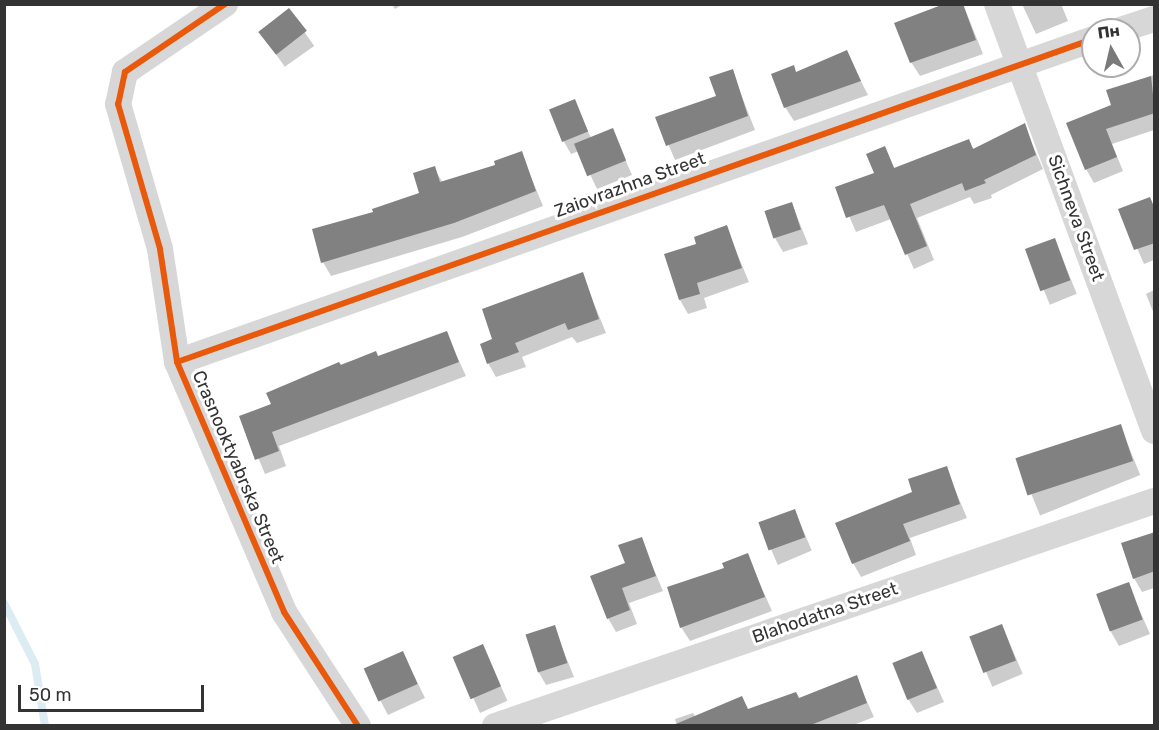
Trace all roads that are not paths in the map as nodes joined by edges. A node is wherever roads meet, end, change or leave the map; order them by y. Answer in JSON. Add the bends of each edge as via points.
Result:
{"nodes":[{"id":1,"x":225,"y":4,"type":"edge"},
{"id":2,"x":997,"y":4,"type":"edge"},
{"id":3,"x":1081,"y":43,"type":"edge"},
{"id":4,"x":1018,"y":62,"type":"junction"},
{"id":5,"x":177,"y":362,"type":"junction"},
{"id":6,"x":1155,"y":431,"type":"edge"},
{"id":7,"x":1155,"y":501,"type":"edge"},
{"id":8,"x":358,"y":726,"type":"edge"},
{"id":9,"x":495,"y":726,"type":"edge"}],
"edges":[{"from":1,"to":5,"type":"street","name":"Crasnooktyabrska Street","via":[[125,72],[118,104],[160,249]]},
{"from":2,"to":4,"type":"street","name":"Sichneva Street"},
{"from":3,"to":4,"type":"street","name":"Zaiovrazhna Street"},
{"from":4,"to":5,"type":"street","name":"Zaiovrazhna Street"},
{"from":4,"to":6,"type":"street","name":"Sichneva Street"},
{"from":5,"to":8,"type":"street","name":"Crasnooktyabrska Street","via":[[284,612]]},
{"from":7,"to":9,"type":"street","name":"Blahodatna Street"}]}
